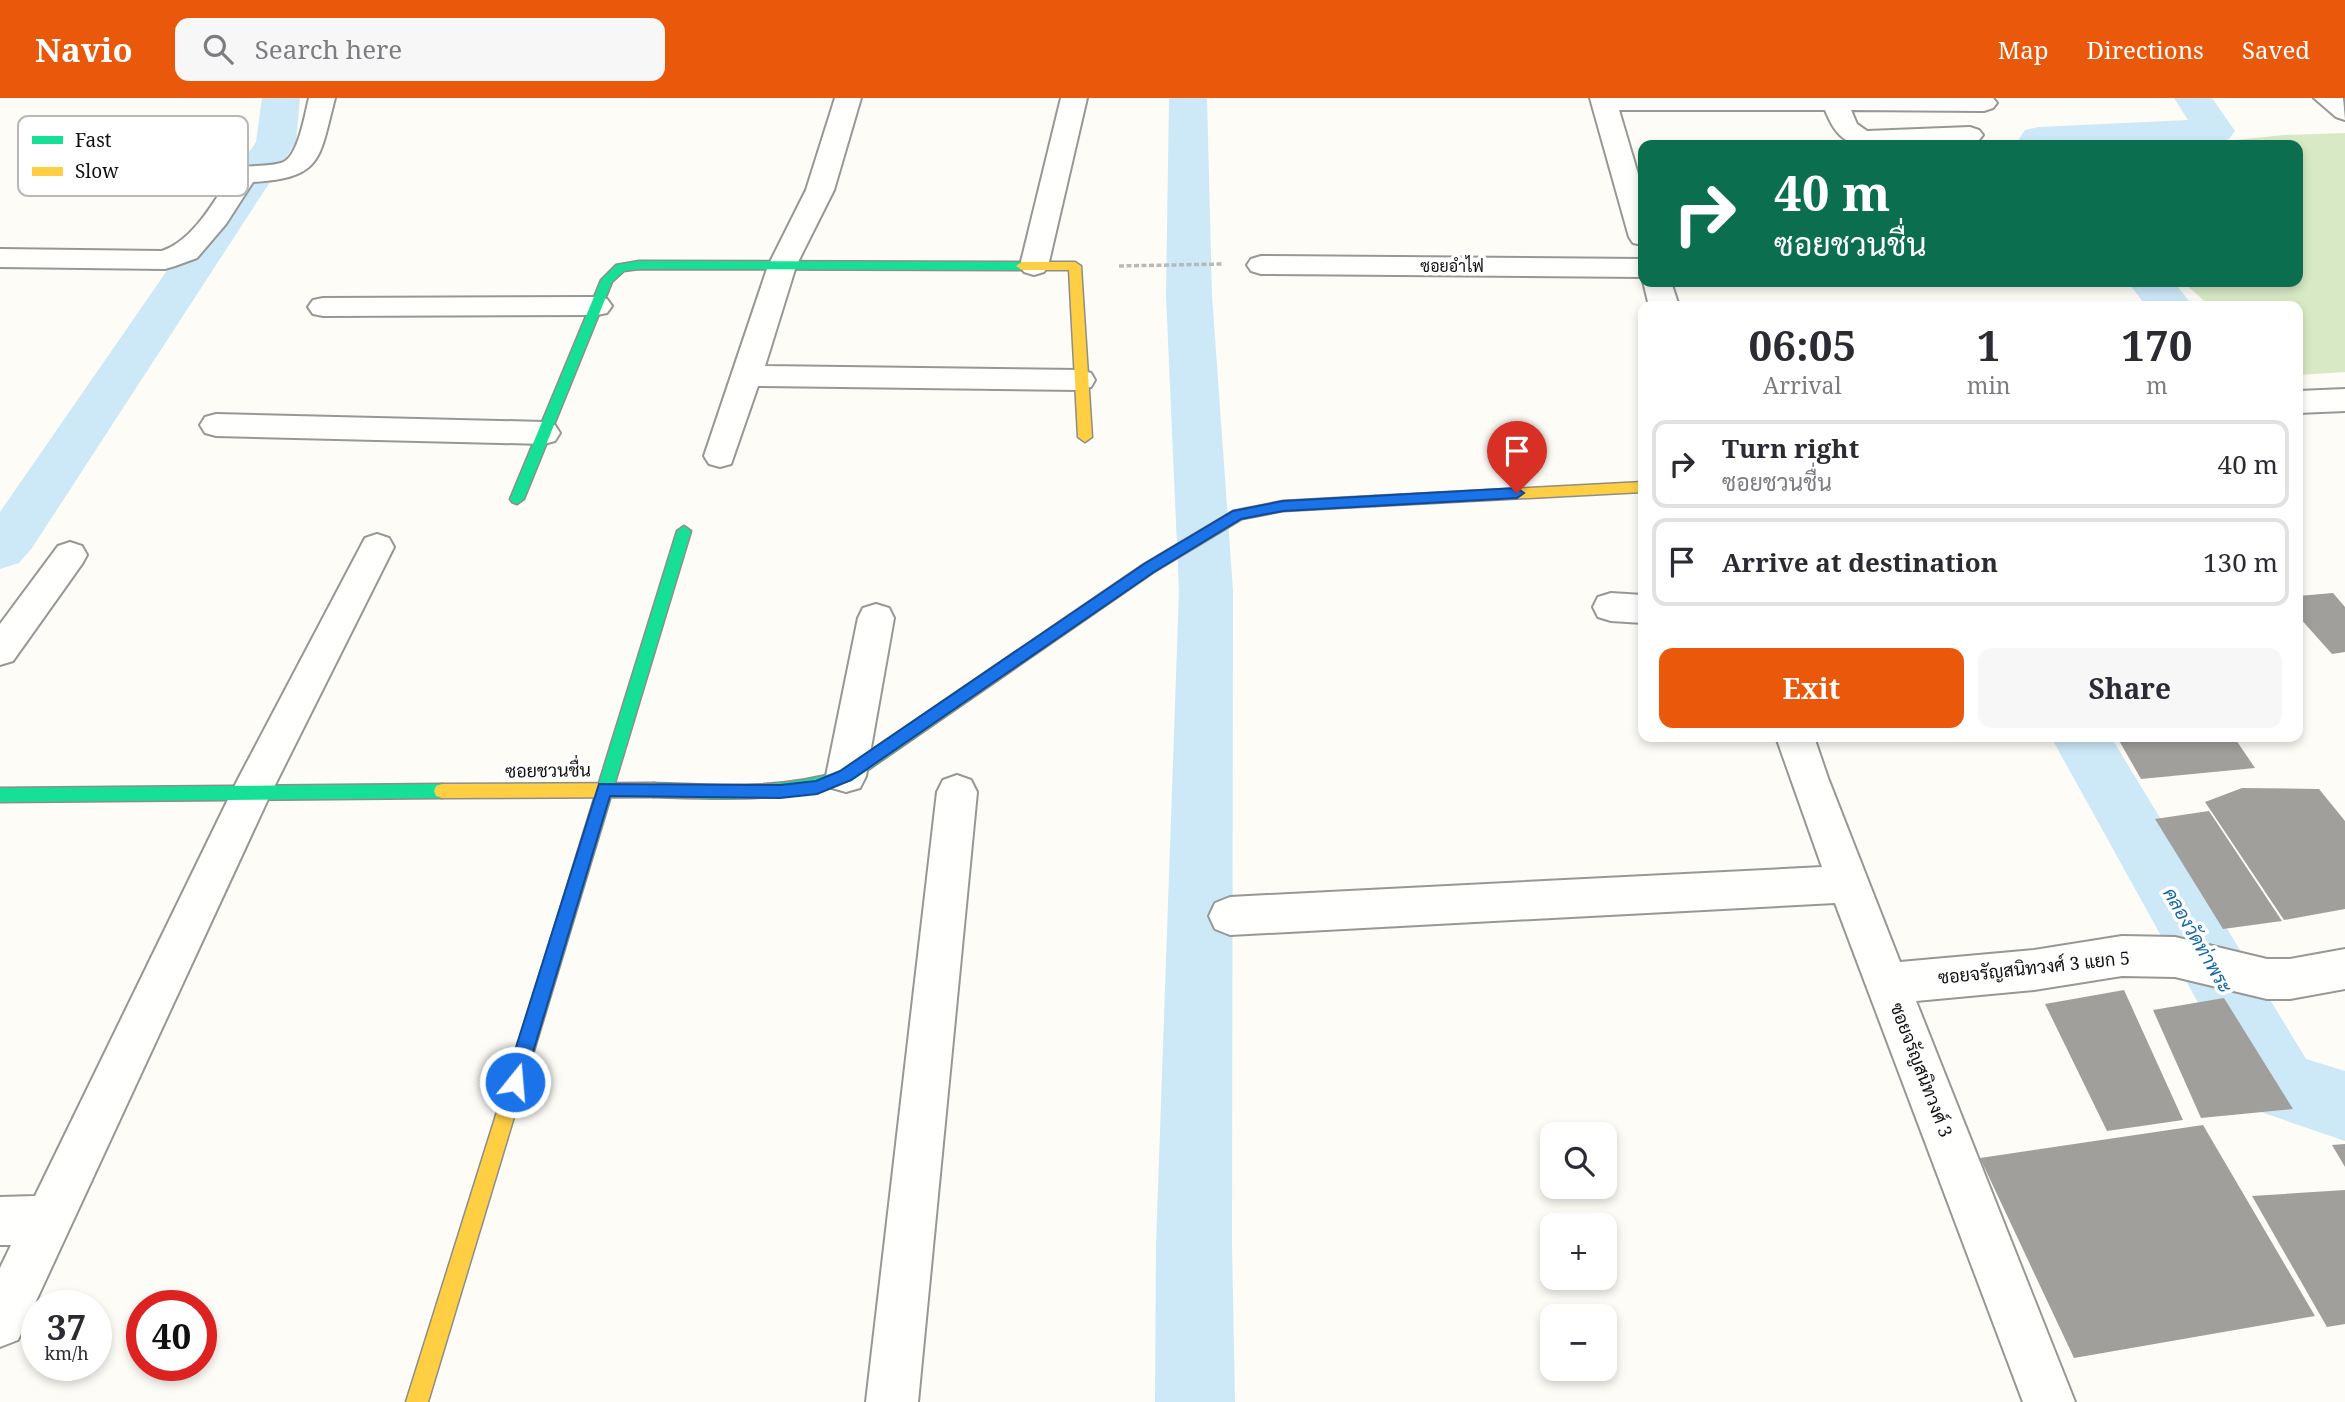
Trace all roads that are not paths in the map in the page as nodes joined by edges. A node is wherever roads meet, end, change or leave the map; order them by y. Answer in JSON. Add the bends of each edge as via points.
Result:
{"nodes":[{"id":1,"x":323,"y":98,"type":"edge"},
{"id":2,"x":848,"y":98,"type":"edge"},
{"id":3,"x":1074,"y":98,"type":"edge"},
{"id":4,"x":2328,"y":98,"type":"edge"},
{"id":5,"x":1603,"y":100,"type":"edge"},
{"id":6,"x":1835,"y":103,"type":"junction"},
{"id":7,"x":1983,"y":103,"type":"dead end"},
{"id":8,"x":2345,"y":112,"type":"edge"},
{"id":9,"x":1970,"y":135,"type":"dead end"},
{"id":10,"x":248,"y":174,"type":"edge"},
{"id":11,"x":230,"y":196,"type":"edge"},
{"id":12,"x":1638,"y":220,"type":"edge"},
{"id":13,"x":0,"y":258,"type":"edge"},
{"id":14,"x":1261,"y":265,"type":"dead end"},
{"id":15,"x":782,"y":266,"type":"junction"},
{"id":16,"x":1034,"y":266,"type":"junction"},
{"id":17,"x":1638,"y":268,"type":"edge"},
{"id":18,"x":597,"y":306,"type":"junction"},
{"id":19,"x":323,"y":307,"type":"dead end"},
{"id":20,"x":746,"y":376,"type":"junction"},
{"id":21,"x":1080,"y":380,"type":"junction"},
{"id":22,"x":2345,"y":400,"type":"edge"},
{"id":23,"x":2303,"y":402,"type":"edge"},
{"id":24,"x":216,"y":425,"type":"dead end"},
{"id":25,"x":544,"y":433,"type":"junction"},
{"id":26,"x":1085,"y":437,"type":"dead end"},
{"id":27,"x":720,"y":456,"type":"dead end"},
{"id":28,"x":1638,"y":487,"type":"edge"},
{"id":29,"x":517,"y":499,"type":"dead end"},
{"id":30,"x":684,"y":531,"type":"dead end"},
{"id":31,"x":377,"y":547,"type":"dead end"},
{"id":32,"x":70,"y":555,"type":"dead end"},
{"id":33,"x":876,"y":618,"type":"dead end"},
{"id":34,"x":0,"y":651,"type":"edge"},
{"id":35,"x":1797,"y":742,"type":"edge"},
{"id":36,"x":846,"y":776,"type":"junction"},
{"id":37,"x":604,"y":789,"type":"junction"},
{"id":38,"x":957,"y":792,"type":"dead end"},
{"id":39,"x":251,"y":793,"type":"junction"},
{"id":40,"x":0,"y":795,"type":"edge"},
{"id":41,"x":1848,"y":884,"type":"junction"},
{"id":42,"x":1230,"y":916,"type":"dead end"},
{"id":43,"x":2345,"y":970,"type":"edge"},
{"id":44,"x":1887,"y":983,"type":"junction"},
{"id":45,"x":48,"y":1220,"type":"junction"},
{"id":46,"x":0,"y":1221,"type":"edge"},
{"id":47,"x":0,"y":1322,"type":"edge"},
{"id":48,"x":417,"y":1402,"type":"edge"},
{"id":49,"x":892,"y":1402,"type":"edge"},
{"id":50,"x":2049,"y":1402,"type":"edge"}],
"edges":[{"from":1,"to":10,"type":"street","via":[[299,165]]},
{"from":2,"to":15,"type":"street","via":[[820,190]]},
{"from":3,"to":16,"type":"street"},
{"from":4,"to":8,"type":"street"},
{"from":5,"to":6,"type":"street"},
{"from":5,"to":12,"type":"street"},
{"from":6,"to":7,"type":"street"},
{"from":6,"to":9,"type":"street","via":[[1844,126],[1864,139]]},
{"from":11,"to":13,"type":"street","via":[[187,252],[165,260]]},
{"from":14,"to":17,"type":"street","name":"ซอยอำไฟ"},
{"from":15,"to":16,"type":"street"},
{"from":15,"to":18,"type":"street","via":[[620,268],[607,280]]},
{"from":15,"to":20,"type":"street"},
{"from":16,"to":21,"type":"street","via":[[1075,266]]},
{"from":18,"to":19,"type":"street"},
{"from":18,"to":25,"type":"street"},
{"from":20,"to":21,"type":"street"},
{"from":20,"to":27,"type":"street"},
{"from":21,"to":26,"type":"street"},
{"from":22,"to":23,"type":"street"},
{"from":24,"to":25,"type":"street"},
{"from":25,"to":29,"type":"street"},
{"from":28,"to":36,"type":"street","name":"ซอยชวนชื่น","via":[[1283,506],[1238,515],[1149,568]]},
{"from":30,"to":37,"type":"street"},
{"from":31,"to":39,"type":"street"},
{"from":32,"to":34,"type":"street"},
{"from":33,"to":36,"type":"street"},
{"from":35,"to":41,"type":"street","name":"ซอยจรัญสนิทวงศ์ 3"},
{"from":36,"to":37,"type":"street","name":"ซอยชวนชื่น","via":[[817,788],[780,792]]},
{"from":37,"to":39,"type":"street","name":"ซอยชวนชื่น"},
{"from":37,"to":48,"type":"street"},
{"from":38,"to":49,"type":"street"},
{"from":39,"to":40,"type":"street","name":"ซอยชวนชื่น"},
{"from":39,"to":45,"type":"street"},
{"from":41,"to":42,"type":"street"},
{"from":41,"to":44,"type":"street","name":"ซอยจรัญสนิทวงศ์ 3"},
{"from":43,"to":44,"type":"street","name":"ซอยจรัญสนิทวงศ์ 3 แยก 5","via":[[2267,979],[2175,957],[2122,956],[2034,970]]},
{"from":44,"to":50,"type":"street","name":"ซอยจรัญสนิทวงศ์ 3"},
{"from":45,"to":46,"type":"street"},
{"from":45,"to":47,"type":"street"}]}
